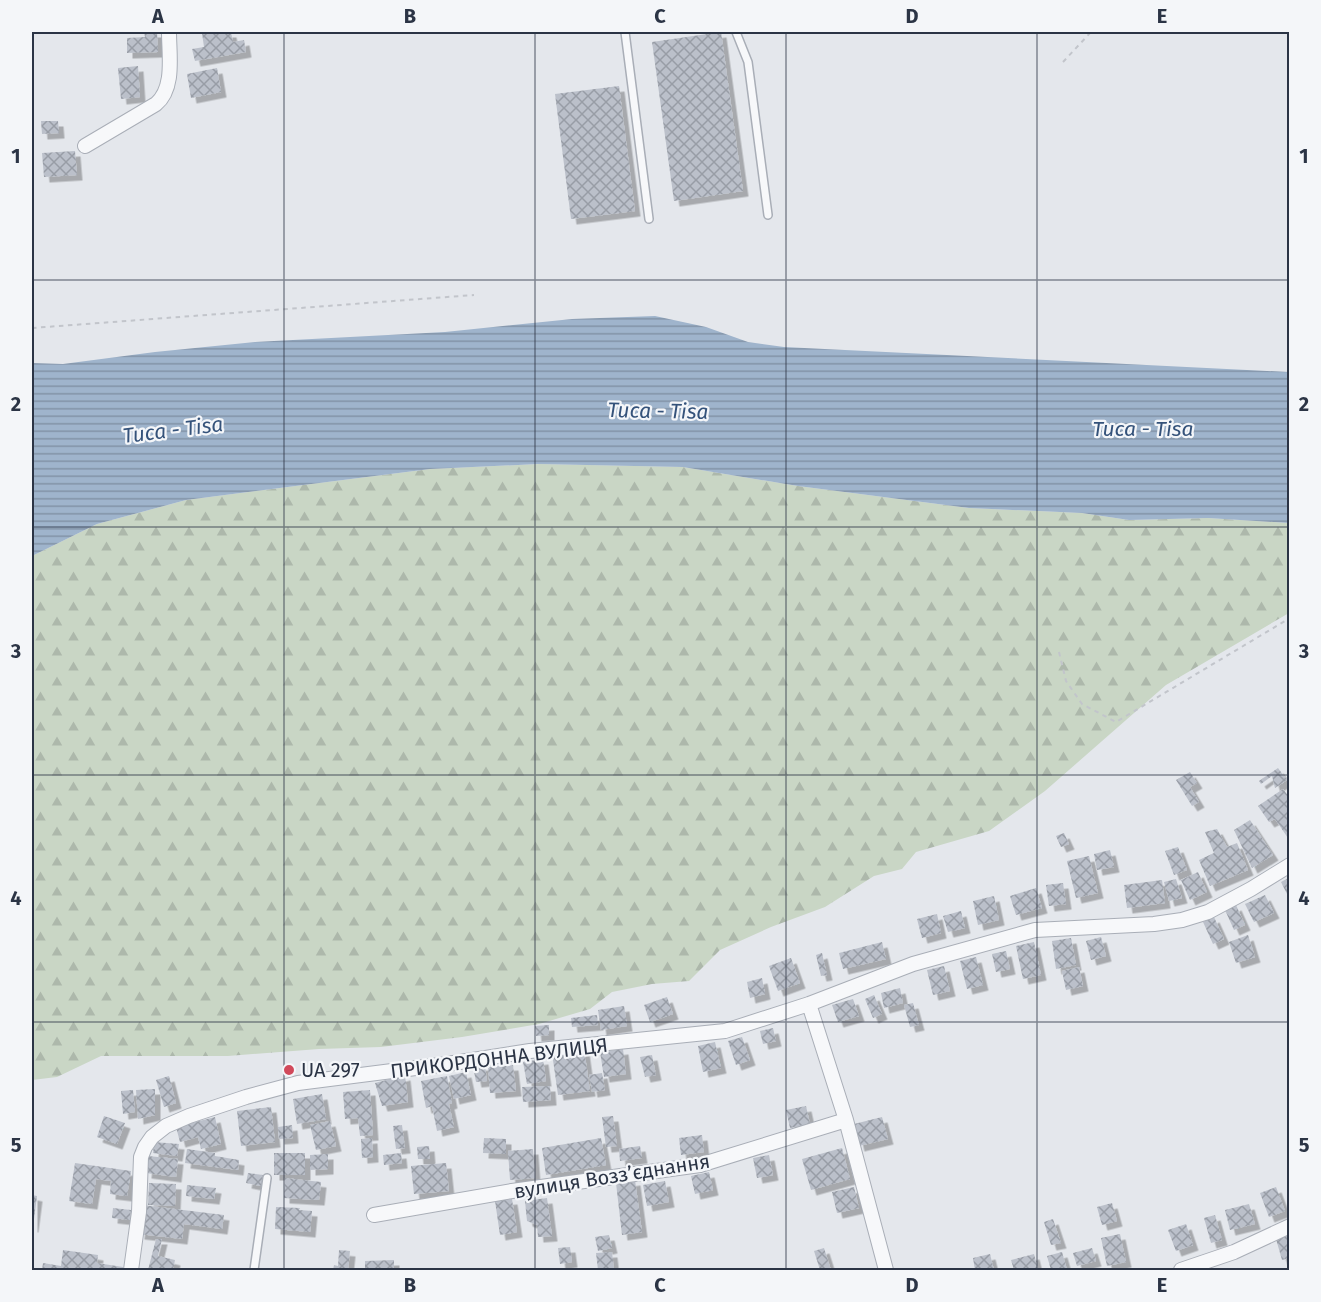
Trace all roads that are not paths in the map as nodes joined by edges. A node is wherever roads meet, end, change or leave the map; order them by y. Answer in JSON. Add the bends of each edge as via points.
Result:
{"nodes":[{"id":1,"x":169,"y":32,"type":"edge"},
{"id":2,"x":625,"y":32,"type":"edge"},
{"id":3,"x":736,"y":32,"type":"edge"},
{"id":4,"x":85,"y":146,"type":"dead end"},
{"id":5,"x":768,"y":215,"type":"dead end"},
{"id":6,"x":649,"y":219,"type":"dead end"},
{"id":7,"x":1290,"y":865,"type":"edge"},
{"id":8,"x":809,"y":1004,"type":"junction"},
{"id":9,"x":846,"y":1120,"type":"junction"},
{"id":10,"x":267,"y":1178,"type":"dead end"},
{"id":11,"x":374,"y":1215,"type":"dead end"},
{"id":12,"x":1290,"y":1226,"type":"edge"},
{"id":13,"x":131,"y":1270,"type":"edge"},
{"id":14,"x":254,"y":1270,"type":"edge"},
{"id":15,"x":886,"y":1270,"type":"edge"},
{"id":16,"x":1182,"y":1270,"type":"edge"}],
"edges":[{"from":1,"to":4,"type":"street","via":[[165,97]]},
{"from":2,"to":6,"type":"lane"},
{"from":3,"to":5,"type":"lane","via":[[748,62]]},
{"from":7,"to":8,"type":"street","name":"ПРИКОРДОННА ВУЛИЦЯ","via":[[1208,912],[1182,920],[1035,930],[913,964]]},
{"from":8,"to":9,"type":"street"},
{"from":8,"to":13,"type":"street","name":"ПРИКОРДОННА ВУЛИЦЯ","via":[[725,1031],[530,1051],[298,1083],[189,1116],[152,1137],[141,1157]]},
{"from":9,"to":11,"type":"street","name":"вулиця Воззʼєднання","via":[[700,1165]]},
{"from":9,"to":15,"type":"street"},
{"from":10,"to":14,"type":"lane"},
{"from":12,"to":16,"type":"street"}]}
